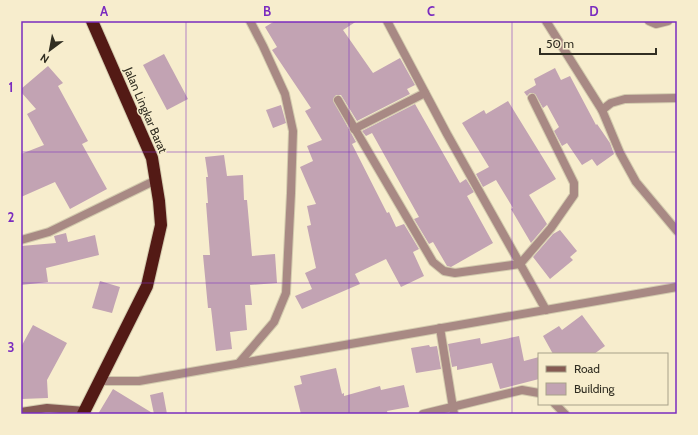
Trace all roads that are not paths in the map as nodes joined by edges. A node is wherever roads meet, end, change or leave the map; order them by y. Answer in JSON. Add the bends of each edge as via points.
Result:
{"nodes":[{"id":1,"x":92,"y":21,"type":"edge"},
{"id":2,"x":250,"y":21,"type":"edge"},
{"id":3,"x":387,"y":21,"type":"edge"},
{"id":4,"x":546,"y":21,"type":"edge"},
{"id":5,"x":648,"y":21,"type":"edge"},
{"id":6,"x":668,"y":21,"type":"edge"},
{"id":7,"x":424,"y":93,"type":"junction"},
{"id":8,"x":532,"y":98,"type":"dead end"},
{"id":9,"x":677,"y":98,"type":"edge"},
{"id":10,"x":338,"y":100,"type":"dead end"},
{"id":11,"x":602,"y":110,"type":"junction"},
{"id":12,"x":354,"y":129,"type":"junction"},
{"id":13,"x":156,"y":180,"type":"junction"},
{"id":14,"x":677,"y":231,"type":"edge"},
{"id":15,"x":21,"y":240,"type":"edge"},
{"id":16,"x":520,"y":264,"type":"junction"},
{"id":17,"x":677,"y":287,"type":"edge"},
{"id":18,"x":546,"y":310,"type":"junction"},
{"id":19,"x":440,"y":328,"type":"junction"},
{"id":20,"x":239,"y":363,"type":"junction"},
{"id":21,"x":100,"y":382,"type":"junction"},
{"id":22,"x":538,"y":393,"type":"edge"},
{"id":23,"x":556,"y":405,"type":"edge"},
{"id":24,"x":454,"y":411,"type":"edge"},
{"id":25,"x":21,"y":412,"type":"edge"},
{"id":26,"x":84,"y":413,"type":"edge"},
{"id":27,"x":423,"y":414,"type":"edge"},
{"id":28,"x":565,"y":414,"type":"edge"}],
"edges":[{"from":1,"to":13,"type":"highway","name":"Jalan Lingkar Barat","via":[[152,158]]},
{"from":2,"to":20,"type":"street","via":[[285,94],[293,131],[286,293],[274,322]]},
{"from":3,"to":7,"type":"street"},
{"from":4,"to":11,"type":"street"},
{"from":5,"to":6,"type":"street","via":[[656,24]]},
{"from":7,"to":12,"type":"street"},
{"from":7,"to":16,"type":"street"},
{"from":8,"to":16,"type":"street","via":[[574,183],[574,195],[551,228]]},
{"from":9,"to":11,"type":"street","via":[[625,99],[611,103]]},
{"from":10,"to":12,"type":"street"},
{"from":11,"to":14,"type":"street","via":[[620,153],[636,182]]},
{"from":12,"to":16,"type":"street","via":[[439,268],[455,273]]},
{"from":13,"to":15,"type":"street","via":[[49,232]]},
{"from":13,"to":21,"type":"highway","name":"Jalan Lingkar Barat","via":[[161,225],[147,286]]},
{"from":16,"to":18,"type":"street"},
{"from":17,"to":18,"type":"street"},
{"from":18,"to":19,"type":"street"},
{"from":19,"to":20,"type":"street"},
{"from":19,"to":24,"type":"street"},
{"from":20,"to":21,"type":"street","via":[[139,381]]},
{"from":21,"to":26,"type":"highway","name":"Jalan Lingkar Barat"},
{"from":22,"to":24,"type":"street","via":[[522,390]]},
{"from":23,"to":28,"type":"street"},
{"from":24,"to":27,"type":"street"},
{"from":25,"to":26,"type":"main road","via":[[48,408]]}]}
